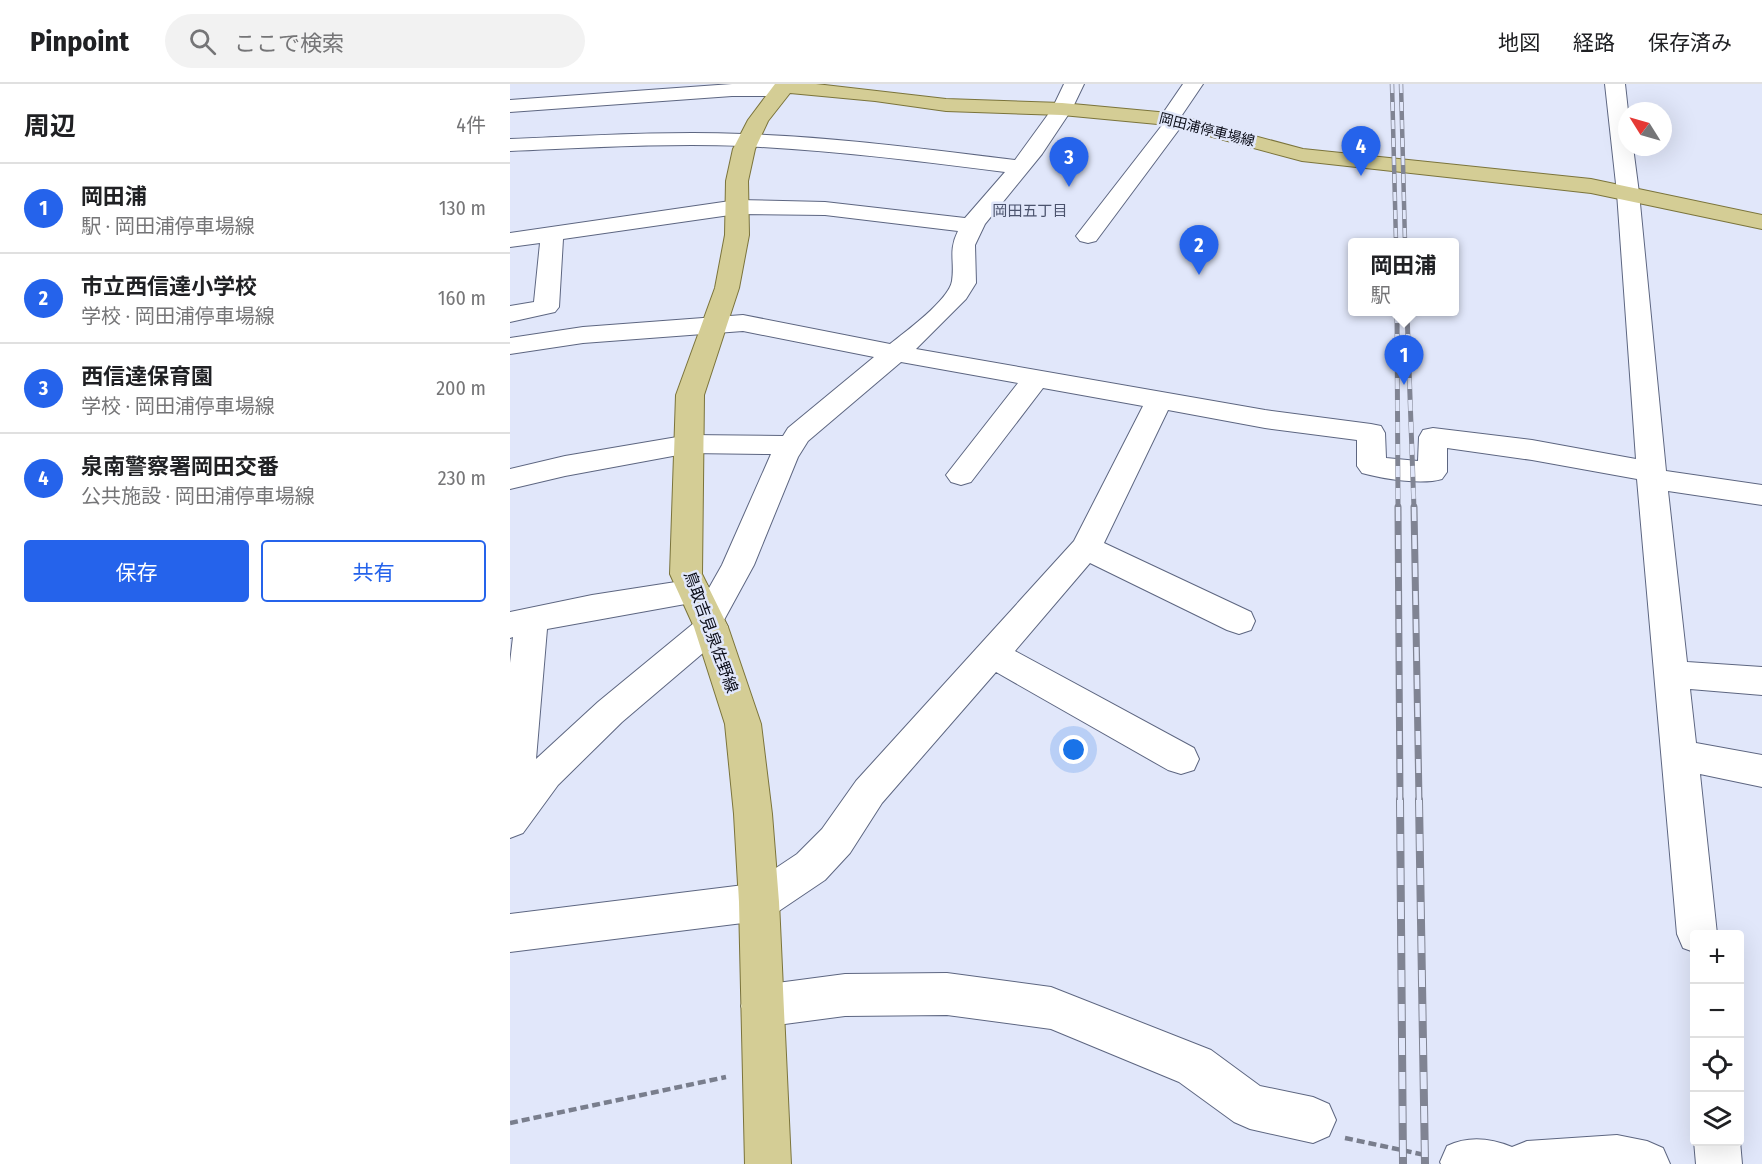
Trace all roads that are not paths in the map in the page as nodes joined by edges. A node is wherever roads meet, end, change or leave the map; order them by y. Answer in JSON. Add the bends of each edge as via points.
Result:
{"nodes":[{"id":1,"x":1074,"y":84,"type":"edge"},
{"id":2,"x":1193,"y":84,"type":"edge"},
{"id":3,"x":1615,"y":84,"type":"edge"},
{"id":4,"x":784,"y":87,"type":"edge"},
{"id":5,"x":510,"y":106,"type":"edge"},
{"id":6,"x":1062,"y":110,"type":"junction"},
{"id":7,"x":1173,"y":120,"type":"junction"},
{"id":8,"x":748,"y":141,"type":"junction"},
{"id":9,"x":510,"y":145,"type":"edge"},
{"id":10,"x":1021,"y":167,"type":"junction"},
{"id":11,"x":1628,"y":193,"type":"junction"},
{"id":12,"x":736,"y":207,"type":"junction"},
{"id":13,"x":1762,"y":222,"type":"edge"},
{"id":14,"x":972,"y":226,"type":"junction"},
{"id":15,"x":552,"y":234,"type":"junction"},
{"id":16,"x":1088,"y":236,"type":"dead end"},
{"id":17,"x":510,"y":240,"type":"edge"},
{"id":18,"x":510,"y":314,"type":"edge"},
{"id":19,"x":714,"y":324,"type":"junction"},
{"id":20,"x":510,"y":346,"type":"edge"},
{"id":21,"x":895,"y":353,"type":"junction"},
{"id":22,"x":1037,"y":378,"type":"junction"},
{"id":23,"x":1160,"y":399,"type":"junction"},
{"id":24,"x":689,"y":444,"type":"junction"},
{"id":25,"x":791,"y":446,"type":"junction"},
{"id":26,"x":961,"y":475,"type":"dead end"},
{"id":27,"x":1652,"y":476,"type":"junction"},
{"id":28,"x":510,"y":479,"type":"edge"},
{"id":29,"x":1762,"y":495,"type":"edge"},
{"id":30,"x":1086,"y":548,"type":"junction"},
{"id":31,"x":705,"y":612,"type":"junction"},
{"id":32,"x":1239,"y":621,"type":"dead end"},
{"id":33,"x":520,"y":622,"type":"edge"},
{"id":34,"x":992,"y":654,"type":"junction"},
{"id":35,"x":1671,"y":674,"type":"junction"},
{"id":36,"x":1762,"y":681,"type":"edge"},
{"id":37,"x":1679,"y":755,"type":"junction"},
{"id":38,"x":1180,"y":759,"type":"dead end"},
{"id":39,"x":1762,"y":771,"type":"edge"},
{"id":40,"x":524,"y":779,"type":"edge"},
{"id":41,"x":510,"y":821,"type":"edge"},
{"id":42,"x":759,"y":902,"type":"junction"},
{"id":43,"x":1697,"y":930,"type":"edge"},
{"id":44,"x":510,"y":933,"type":"edge"},
{"id":45,"x":762,"y":1006,"type":"junction"},
{"id":46,"x":1313,"y":1120,"type":"road end"},
{"id":47,"x":1717,"y":1146,"type":"edge"},
{"id":48,"x":768,"y":1164,"type":"edge"},
{"id":49,"x":1527,"y":1164,"type":"edge"},
{"id":50,"x":1647,"y":1164,"type":"edge"},
{"id":51,"x":1719,"y":1164,"type":"edge"}],
"edges":[{"from":1,"to":6,"type":"street"},
{"from":2,"to":7,"type":"street"},
{"from":3,"to":11,"type":"street"},
{"from":4,"to":5,"type":"street"},
{"from":4,"to":6,"type":"main road","name":"岡田浦停車場線","via":[[958,106]]},
{"from":4,"to":8,"type":"main road","name":"鳥取吉見泉佐野線","via":[[758,120]]},
{"from":6,"to":7,"type":"main road","name":"岡田浦停車場線"},
{"from":6,"to":10,"type":"street"},
{"from":7,"to":11,"type":"main road","name":"岡田浦停車場線","via":[[1321,158],[1488,174]]},
{"from":7,"to":16,"type":"street"},
{"from":8,"to":9,"type":"street"},
{"from":8,"to":10,"type":"street"},
{"from":8,"to":12,"type":"main road","name":"鳥取吉見泉佐野線","via":[[737,181]]},
{"from":10,"to":14,"type":"street"},
{"from":11,"to":13,"type":"main road","name":"岡田浦停車場線"},
{"from":11,"to":27,"type":"street"},
{"from":12,"to":14,"type":"street","via":[[816,206]]},
{"from":12,"to":15,"type":"street"},
{"from":12,"to":19,"type":"main road","name":"鳥取吉見泉佐野線","via":[[736,235],[727,288]]},
{"from":14,"to":21,"type":"street","via":[[963,245],[964,283],[954,299]]},
{"from":15,"to":17,"type":"street"},
{"from":15,"to":18,"type":"street","via":[[546,307]]},
{"from":19,"to":20,"type":"street","via":[[583,335]]},
{"from":19,"to":21,"type":"street","via":[[743,323]]},
{"from":19,"to":24,"type":"main road","name":"鳥取吉見泉佐野線","via":[[690,395]]},
{"from":21,"to":22,"type":"street"},
{"from":21,"to":25,"type":"street","via":[[798,435]]},
{"from":22,"to":23,"type":"street"},
{"from":22,"to":26,"type":"street"},
{"from":23,"to":27,"type":"street","via":[[1265,419],[1371,433],[1372,466],[1432,472],[1433,437],[1532,450]]},
{"from":23,"to":30,"type":"street"},
{"from":24,"to":25,"type":"street"},
{"from":24,"to":28,"type":"street"},
{"from":24,"to":31,"type":"main road","name":"鳥取吉見泉佐野線","via":[[686,574]]},
{"from":25,"to":31,"type":"street","via":[[738,565]]},
{"from":27,"to":29,"type":"street"},
{"from":27,"to":35,"type":"street"},
{"from":30,"to":32,"type":"street"},
{"from":30,"to":34,"type":"street"},
{"from":31,"to":33,"type":"street","via":[[592,607]]},
{"from":31,"to":40,"type":"street","via":[[610,712]]},
{"from":31,"to":42,"type":"main road","name":"鳥取吉見泉佐野線","via":[[743,724]]},
{"from":33,"to":40,"type":"street"},
{"from":34,"to":38,"type":"street"},
{"from":34,"to":42,"type":"street","via":[[869,792],[811,867]]},
{"from":35,"to":36,"type":"street"},
{"from":35,"to":37,"type":"street"},
{"from":37,"to":39,"type":"street"},
{"from":37,"to":43,"type":"street"},
{"from":40,"to":41,"type":"street"},
{"from":42,"to":44,"type":"street"},
{"from":42,"to":45,"type":"main road","name":"鳥取吉見泉佐野線"},
{"from":45,"to":46,"type":"street","via":[[845,995],[947,994],[1051,1008],[1195,1066],[1250,1106]]},
{"from":45,"to":48,"type":"main road","name":"鳥取吉見泉佐野線"},
{"from":47,"to":51,"type":"street"},
{"from":49,"to":50,"type":"street","via":[[1617,1158]]}]}
